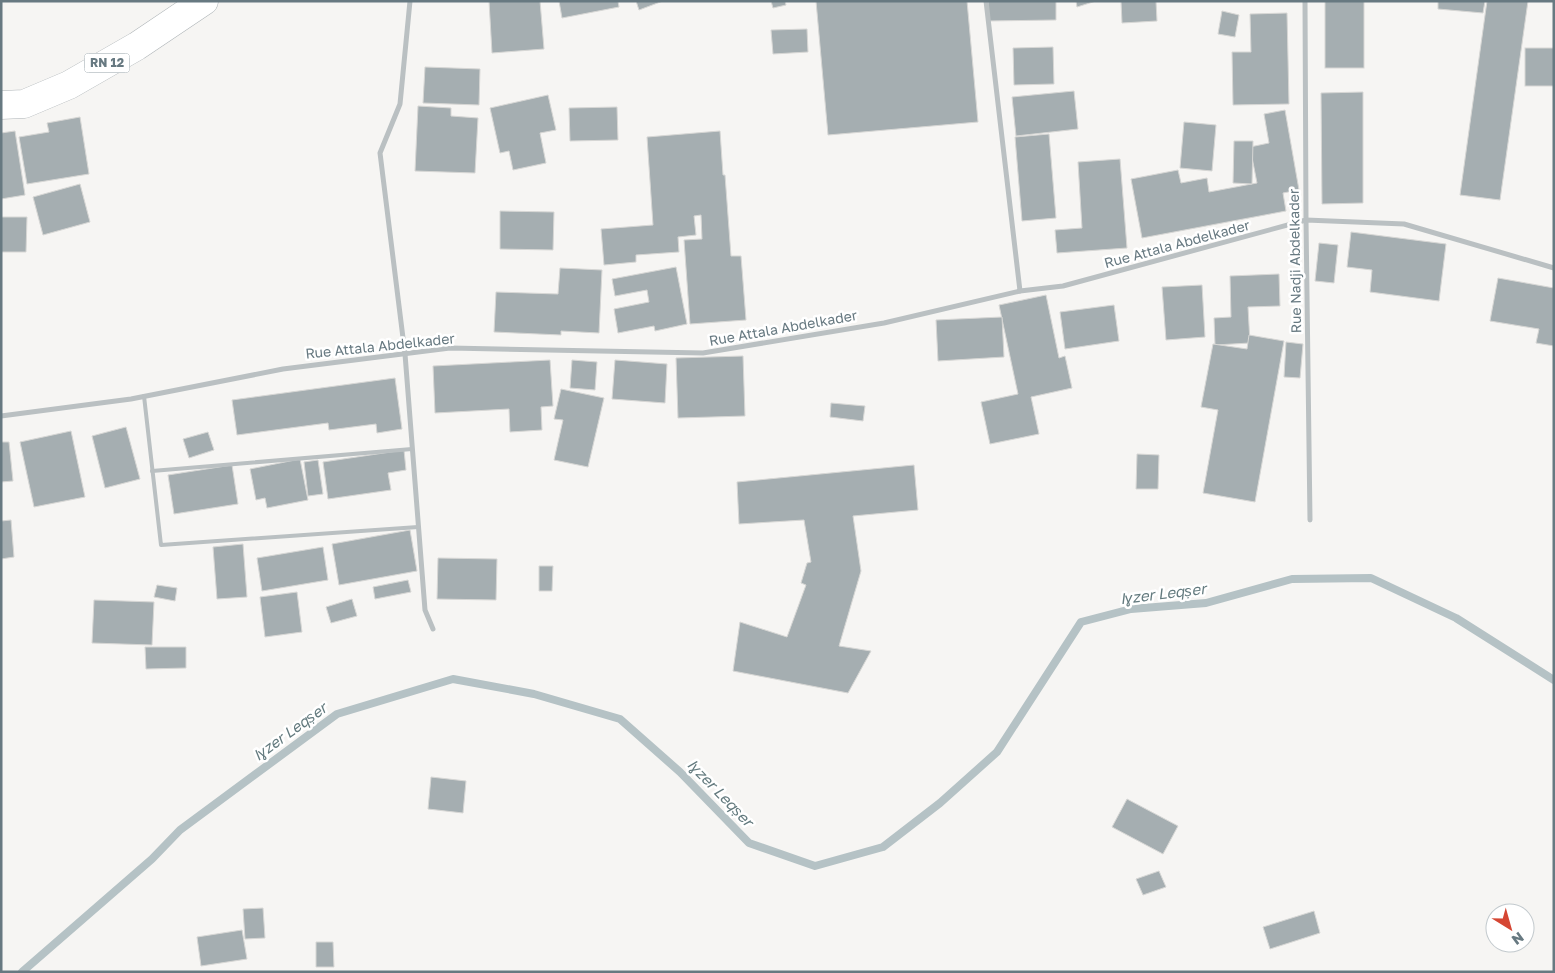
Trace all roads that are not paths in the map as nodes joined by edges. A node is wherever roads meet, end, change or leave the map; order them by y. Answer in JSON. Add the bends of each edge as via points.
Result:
{"nodes":[{"id":1,"x":204,"y":1,"type":"edge"},
{"id":2,"x":410,"y":1,"type":"edge"},
{"id":3,"x":986,"y":1,"type":"edge"},
{"id":4,"x":1305,"y":1,"type":"edge"},
{"id":5,"x":1,"y":105,"type":"edge"},
{"id":6,"x":1306,"y":220,"type":"junction"},
{"id":7,"x":1554,"y":268,"type":"edge"},
{"id":8,"x":1020,"y":291,"type":"junction"},
{"id":9,"x":405,"y":354,"type":"junction"},
{"id":10,"x":144,"y":396,"type":"junction"},
{"id":11,"x":1,"y":416,"type":"edge"},
{"id":12,"x":412,"y":449,"type":"junction"},
{"id":13,"x":152,"y":471,"type":"junction"},
{"id":14,"x":1310,"y":520,"type":"dead end"},
{"id":15,"x":418,"y":527,"type":"junction"},
{"id":16,"x":433,"y":629,"type":"dead end"}],
"edges":[{"from":1,"to":5,"type":"main road","number":"RN 12","via":[[137,46],[69,85],[24,104]]},
{"from":2,"to":9,"type":"street","via":[[400,104],[380,153]]},
{"from":3,"to":8,"type":"street"},
{"from":4,"to":6,"type":"street","name":"Rue Nadji Abdelkader"},
{"from":6,"to":7,"type":"street","name":"Rue Attala Abdelkader","via":[[1404,224]]},
{"from":6,"to":8,"type":"street","name":"Rue Attala Abdelkader","via":[[1063,286]]},
{"from":6,"to":14,"type":"street","name":"Rue Nadji Abdelkader"},
{"from":8,"to":9,"type":"street","name":"Rue Attala Abdelkader","via":[[884,323],[702,353],[450,348]]},
{"from":9,"to":10,"type":"street","name":"Rue Attala Abdelkader","via":[[283,369]]},
{"from":9,"to":12,"type":"street"},
{"from":10,"to":11,"type":"street","name":"Rue Attala Abdelkader"},
{"from":10,"to":13,"type":"lane"},
{"from":12,"to":13,"type":"lane"},
{"from":12,"to":15,"type":"street"},
{"from":13,"to":15,"type":"lane","via":[[161,545]]},
{"from":15,"to":16,"type":"street","via":[[425,610]]}]}
